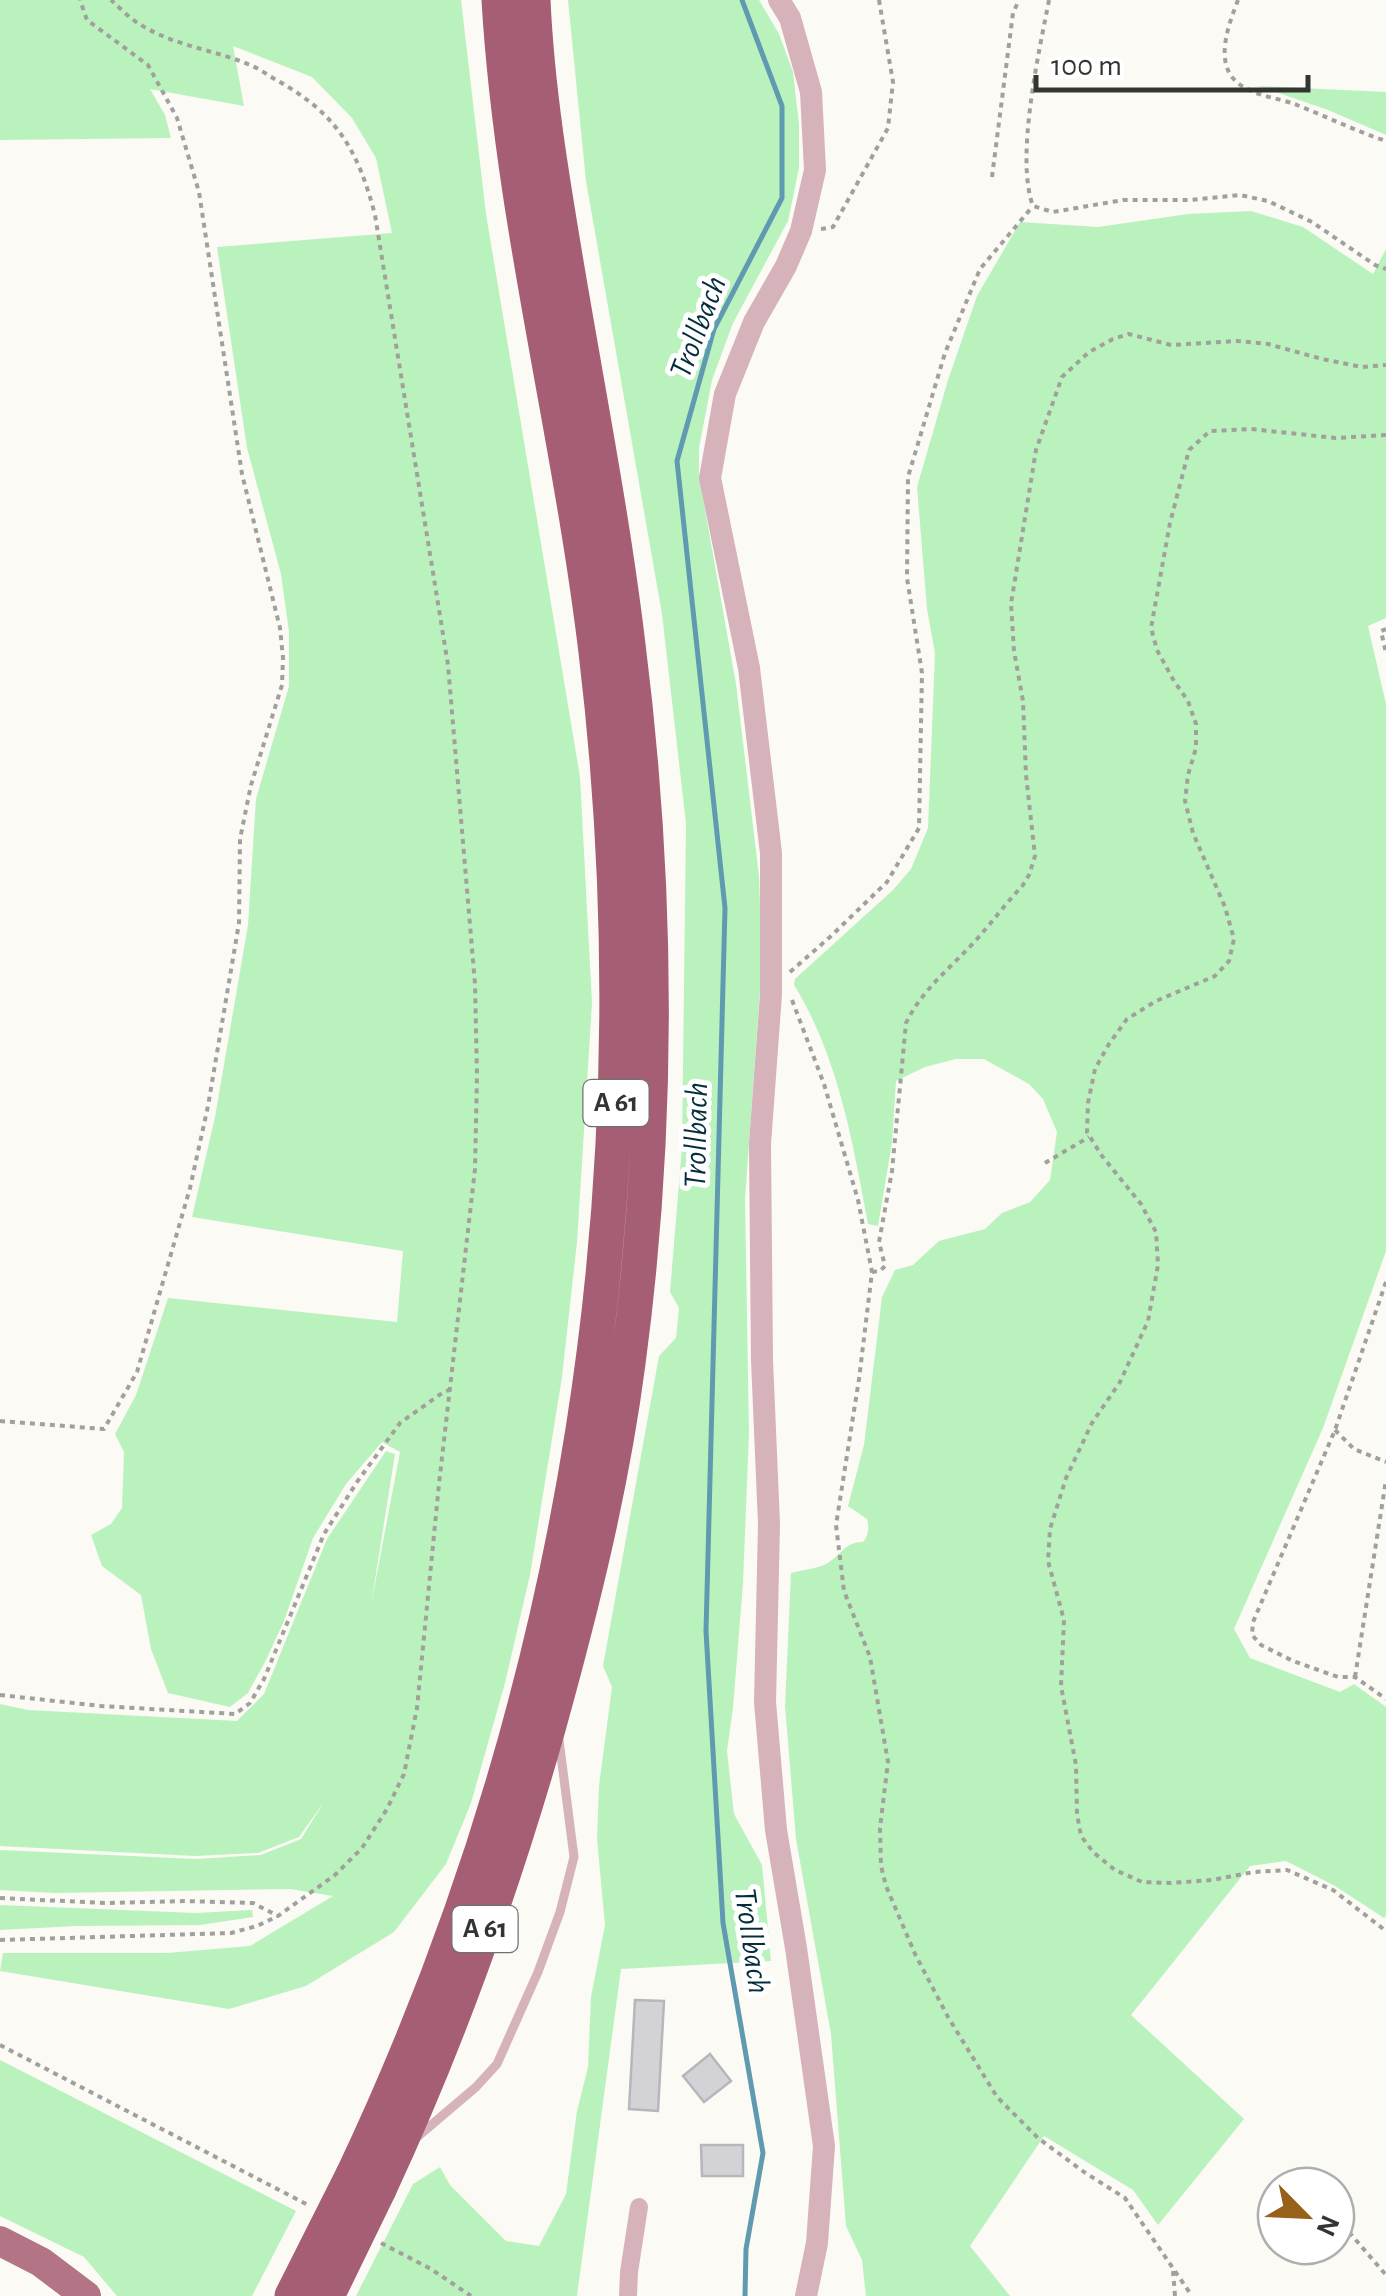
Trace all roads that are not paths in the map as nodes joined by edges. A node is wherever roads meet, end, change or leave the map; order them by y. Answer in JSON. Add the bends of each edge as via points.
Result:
{"nodes":[{"id":1,"x":500,"y":0,"type":"edge"},
{"id":2,"x":533,"y":0,"type":"edge"},
{"id":3,"x":780,"y":0,"type":"edge"},
{"id":4,"x":557,"y":1695,"type":"junction"},
{"id":5,"x":395,"y":2156,"type":"junction"},
{"id":6,"x":366,"y":2182,"type":"junction"},
{"id":7,"x":639,"y":2207,"type":"dead end"},
{"id":8,"x":0,"y":2241,"type":"edge"},
{"id":9,"x":86,"y":2296,"type":"edge"},
{"id":10,"x":292,"y":2296,"type":"edge"},
{"id":11,"x":327,"y":2296,"type":"edge"},
{"id":12,"x":628,"y":2296,"type":"edge"},
{"id":13,"x":806,"y":2296,"type":"edge"}],
"edges":[{"from":1,"to":6,"type":"highway","number":"A 61","via":[[510,120],[596,646],[608,762],[617,933],[615,1138],[594,1360],[530,1689],[497,1805]]},
{"from":2,"to":4,"type":"highway","number":"A 61","via":[[542,116],[628,642],[650,913],[649,1138],[628,1364],[609,1479]]},
{"from":3,"to":13,"type":"street","via":[[811,92],[815,170],[802,231],[725,394],[710,478],[749,668],[771,852],[771,994],[760,1144],[770,1524],[765,1702],[776,1830],[824,2146]]},
{"from":4,"to":5,"type":"highway","number":"A 61","via":[[475,1958]]},
{"from":4,"to":5,"type":"lane","via":[[574,1857],[560,1912],[497,2064]]},
{"from":5,"to":6,"type":"highway","number":"A 61"},
{"from":6,"to":10,"type":"highway","number":"A 61","bridge":true},
{"from":6,"to":11,"type":"highway","number":"A 61","bridge":true},
{"from":7,"to":12,"type":"street"},
{"from":8,"to":9,"type":"main road"}]}
